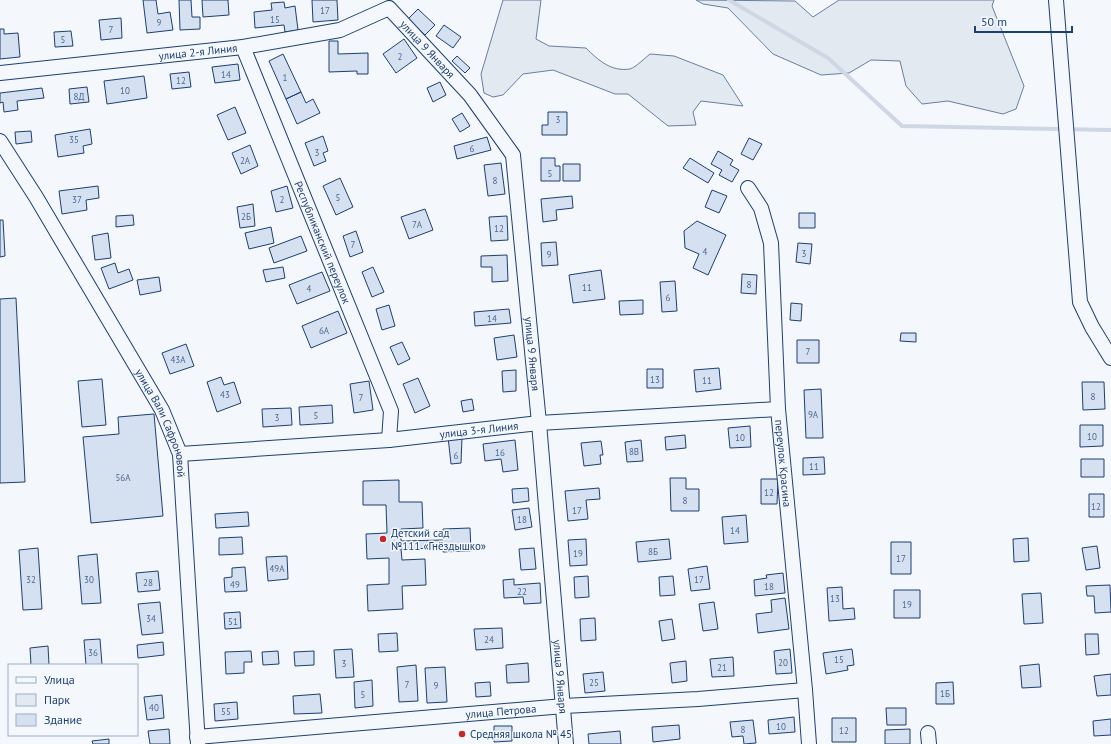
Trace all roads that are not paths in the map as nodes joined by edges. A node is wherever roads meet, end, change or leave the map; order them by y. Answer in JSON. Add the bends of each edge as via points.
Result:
{"nodes":[{"id":1,"x":1056,"y":0,"type":"edge"},
{"id":2,"x":389,"y":8,"type":"joint"},
{"id":3,"x":243,"y":47,"type":"junction"},
{"id":4,"x":0,"y":73,"type":"edge"},
{"id":5,"x":0,"y":141,"type":"edge"},
{"id":6,"x":748,"y":188,"type":"dead end"},
{"id":7,"x":1111,"y":358,"type":"edge"},
{"id":8,"x":778,"y":409,"type":"junction"},
{"id":9,"x":539,"y":422,"type":"junction"},
{"id":10,"x":389,"y":440,"type":"junction"},
{"id":11,"x":180,"y":454,"type":"junction"},
{"id":12,"x":805,"y":690,"type":"junction"},
{"id":13,"x":564,"y":706,"type":"junction"},
{"id":14,"x":197,"y":740,"type":"edge"},
{"id":15,"x":566,"y":744,"type":"edge"},
{"id":16,"x":809,"y":744,"type":"edge"}],
"edges":[{"from":1,"to":7,"type":"street","via":[[1080,302]]},
{"from":2,"to":3,"type":"street","name":"улица 2-я Линия","via":[[340,30]]},
{"from":2,"to":9,"type":"street","name":"улица 9 Января","via":[[470,95],[513,155]]},
{"from":3,"to":4,"type":"street","name":"улица 2-я Линия"},
{"from":3,"to":10,"type":"street","name":"Республиканский переулок","via":[[391,411]]},
{"from":5,"to":11,"type":"street","name":"улица Вали Сафроновой","via":[[162,410]]},
{"from":6,"to":8,"type":"street","name":"переулок Красина","via":[[761,208],[771,243]]},
{"from":8,"to":9,"type":"street","name":"улица 3-я Линия"},
{"from":8,"to":12,"type":"street","name":"переулок Красина"},
{"from":9,"to":10,"type":"street","name":"улица 3-я Линия"},
{"from":9,"to":13,"type":"street","name":"улица 9 Января"},
{"from":10,"to":11,"type":"street","name":"улица 3-я Линия"},
{"from":11,"to":14,"type":"street","name":"улица Вали Сафроновой"},
{"from":12,"to":13,"type":"street","name":"улица Петрова"},
{"from":12,"to":16,"type":"street","name":"переулок Красина"},
{"from":13,"to":14,"type":"street","name":"улица Петрова"},
{"from":13,"to":15,"type":"street","name":"улица 9 Января"}]}
